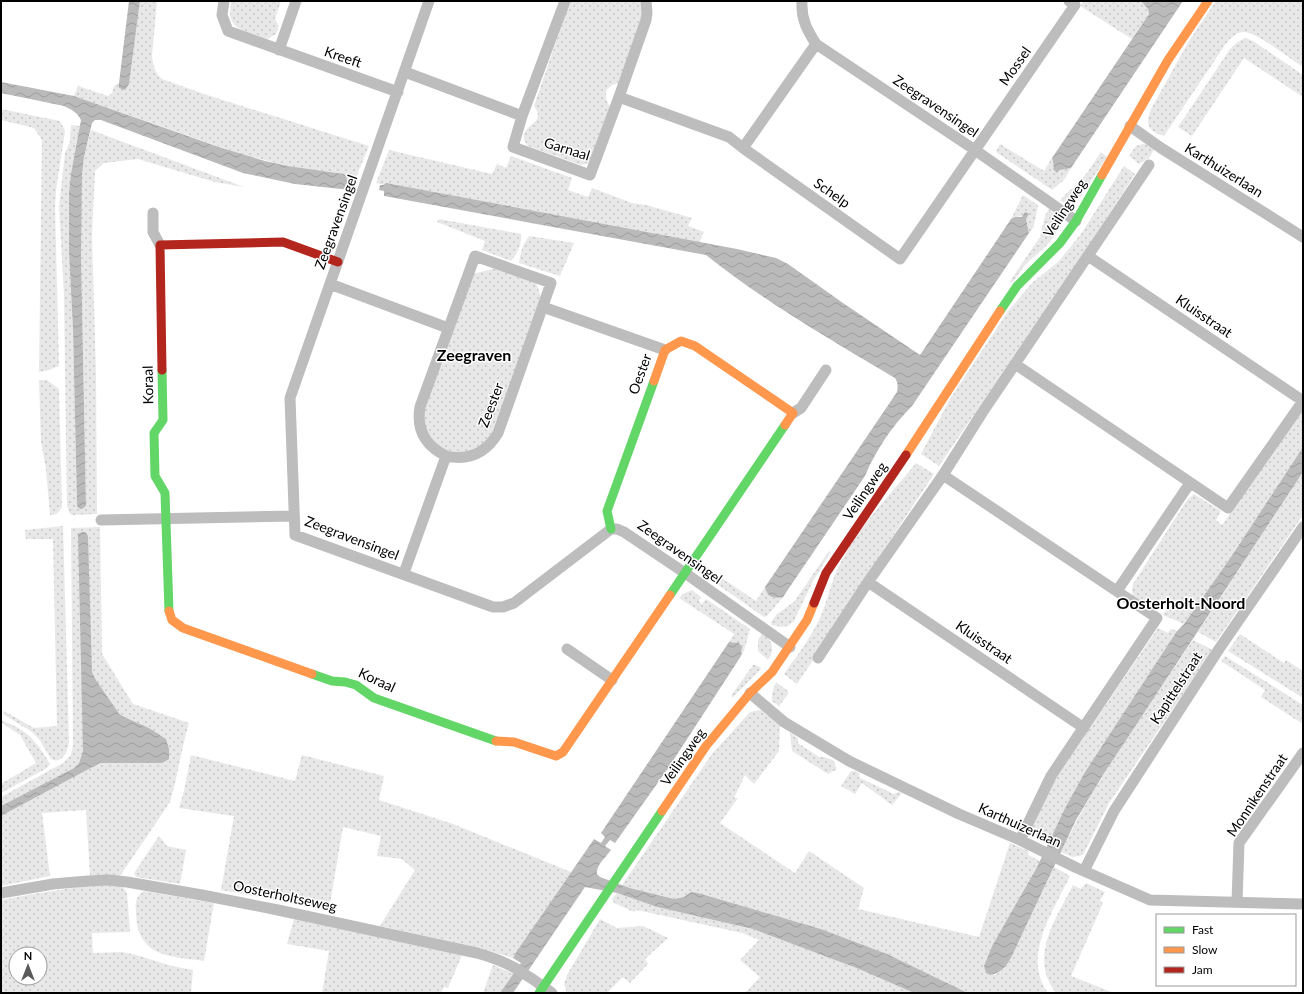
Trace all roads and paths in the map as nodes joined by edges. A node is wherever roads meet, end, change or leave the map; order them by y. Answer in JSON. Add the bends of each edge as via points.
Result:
{"nodes":[{"id":1,"x":224,"y":1,"type":"edge"},
{"id":2,"x":296,"y":1,"type":"edge"},
{"id":3,"x":430,"y":1,"type":"edge"},
{"id":4,"x":565,"y":1,"type":"edge"},
{"id":5,"x":646,"y":1,"type":"edge"},
{"id":6,"x":802,"y":1,"type":"edge"},
{"id":7,"x":1069,"y":1,"type":"edge"},
{"id":8,"x":1208,"y":1,"type":"edge"},
{"id":9,"x":816,"y":44,"type":"junction"},
{"id":10,"x":279,"y":50,"type":"junction"},
{"id":11,"x":405,"y":72,"type":"junction"},
{"id":12,"x":398,"y":92,"type":"junction"},
{"id":13,"x":619,"y":97,"type":"junction"},
{"id":14,"x":522,"y":116,"type":"junction"},
{"id":15,"x":1130,"y":126,"type":"junction"},
{"id":16,"x":743,"y":148,"type":"junction"},
{"id":17,"x":975,"y":150,"type":"junction"},
{"id":18,"x":1149,"y":165,"type":"dead end"},
{"id":19,"x":153,"y":213,"type":"dead end"},
{"id":20,"x":1076,"y":221,"type":"junction"},
{"id":21,"x":1303,"y":237,"type":"edge"},
{"id":22,"x":160,"y":245,"type":"junction"},
{"id":23,"x":1088,"y":256,"type":"junction"},
{"id":24,"x":338,"y":262,"type":"junction"},
{"id":25,"x":330,"y":284,"type":"junction"},
{"id":26,"x":543,"y":307,"type":"junction"},
{"id":27,"x":448,"y":328,"type":"junction"},
{"id":28,"x":665,"y":350,"type":"junction"},
{"id":29,"x":1015,"y":364,"type":"junction"},
{"id":30,"x":826,"y":370,"type":"dead end"},
{"id":31,"x":1303,"y":401,"type":"edge"},
{"id":32,"x":793,"y":413,"type":"junction"},
{"id":33,"x":446,"y":456,"type":"junction"},
{"id":34,"x":943,"y":475,"type":"junction"},
{"id":35,"x":1190,"y":483,"type":"junction"},
{"id":36,"x":294,"y":516,"type":"junction"},
{"id":37,"x":166,"y":519,"type":"junction"},
{"id":38,"x":102,"y":520,"type":"dead end"},
{"id":39,"x":1303,"y":527,"type":"edge"},
{"id":40,"x":611,"y":530,"type":"junction"},
{"id":41,"x":685,"y":572,"type":"junction"},
{"id":42,"x":404,"y":574,"type":"junction"},
{"id":43,"x":868,"y":582,"type":"junction"},
{"id":44,"x":1117,"y":591,"type":"junction"},
{"id":45,"x":790,"y":647,"type":"junction"},
{"id":46,"x":567,"y":649,"type":"dead end"},
{"id":47,"x":818,"y":658,"type":"dead end"},
{"id":48,"x":612,"y":680,"type":"junction"},
{"id":49,"x":750,"y":693,"type":"junction"},
{"id":50,"x":1084,"y":728,"type":"junction"},
{"id":51,"x":1303,"y":753,"type":"edge"},
{"id":52,"x":1020,"y":840,"type":"junction"},
{"id":53,"x":1084,"y":871,"type":"junction"},
{"id":54,"x":1,"y":893,"type":"edge"},
{"id":55,"x":1236,"y":902,"type":"junction"},
{"id":56,"x":1303,"y":904,"type":"edge"},
{"id":57,"x":544,"y":991,"type":"edge"}],
"edges":[{"from":1,"to":10,"type":"street","name":"Kreeft","via":[[222,15],[228,31]]},
{"from":2,"to":10,"type":"street"},
{"from":3,"to":11,"type":"street","name":"Zeegravensingel"},
{"from":4,"to":14,"type":"street","name":"Garnaal"},
{"from":5,"to":13,"type":"street","name":"Garnaal","via":[[646,20]]},
{"from":6,"to":9,"type":"street","name":"Zeegravensingel","via":[[801,9],[806,28]]},
{"from":7,"to":17,"type":"street","name":"Mossel","via":[[1075,5]]},
{"from":8,"to":15,"type":"street","name":"Veilingweg","via":[[1168,60]]},
{"from":9,"to":16,"type":"street"},
{"from":9,"to":17,"type":"street","name":"Zeegravensingel"},
{"from":10,"to":12,"type":"street","name":"Kreeft"},
{"from":11,"to":12,"type":"street","name":"Zeegravensingel"},
{"from":11,"to":14,"type":"street"},
{"from":12,"to":24,"type":"street","name":"Zeegravensingel"},
{"from":13,"to":14,"type":"street","name":"Garnaal","via":[[590,175],[512,147]]},
{"from":13,"to":16,"type":"street","via":[[729,137]]},
{"from":15,"to":20,"type":"street","name":"Veilingweg"},
{"from":15,"to":21,"type":"street","name":"Karthuizerlaan"},
{"from":16,"to":17,"type":"street","name":"Schelp","via":[[900,259]]},
{"from":17,"to":20,"type":"street","name":"Zeegravensingel"},
{"from":18,"to":23,"type":"street"},
{"from":19,"to":22,"type":"street","name":"Koraal","via":[[153,232]]},
{"from":20,"to":45,"type":"street","name":"Veilingweg","via":[[1060,243],[1018,286],[1003,306],[826,574],[807,620]]},
{"from":22,"to":24,"type":"street","via":[[284,242]]},
{"from":22,"to":37,"type":"street","name":"Koraal","via":[[163,420],[154,433],[155,476],[165,493]]},
{"from":23,"to":29,"type":"street"},
{"from":23,"to":31,"type":"street","name":"Kluisstraat"},
{"from":24,"to":25,"type":"street","name":"Zeegravensingel"},
{"from":25,"to":27,"type":"street"},
{"from":25,"to":36,"type":"street","name":"Zeegravensingel","via":[[290,398]]},
{"from":26,"to":27,"type":"street","name":"Zeester","via":[[551,283],[475,256]]},
{"from":26,"to":28,"type":"street"},
{"from":26,"to":33,"type":"street","name":"Zeester","via":[[493,441],[480,453],[472,456]]},
{"from":27,"to":33,"type":"street","name":"Zeester","via":[[419,416],[425,440]]},
{"from":28,"to":32,"type":"street","name":"Oester","via":[[681,341],[695,346]]},
{"from":28,"to":40,"type":"street","name":"Oester","via":[[607,511]]},
{"from":29,"to":34,"type":"street"},
{"from":29,"to":35,"type":"street","name":"Kluisstraat"},
{"from":30,"to":32,"type":"street","via":[[801,408]]},
{"from":31,"to":35,"type":"street","name":"Kluisstraat","via":[[1228,508]]},
{"from":32,"to":41,"type":"street"},
{"from":33,"to":42,"type":"street"},
{"from":34,"to":43,"type":"street"},
{"from":34,"to":44,"type":"street"},
{"from":35,"to":44,"type":"street"},
{"from":36,"to":37,"type":"street"},
{"from":36,"to":42,"type":"street","name":"Zeegravensingel","via":[[295,535]]},
{"from":37,"to":38,"type":"street"},
{"from":37,"to":48,"type":"street","name":"Koraal","via":[[168,612],[174,622],[183,628],[332,681],[356,685],[382,700],[496,741],[514,742],[556,756],[564,752]]},
{"from":39,"to":53,"type":"street","name":"Kapittelstraat","via":[[1219,649],[1114,811]]},
{"from":40,"to":41,"type":"street","name":"Zeegravensingel","via":[[624,532]]},
{"from":40,"to":42,"type":"street","name":"Zeegravensingel","via":[[514,603],[503,607],[493,606]]},
{"from":41,"to":45,"type":"street","name":"Zeegravensingel"},
{"from":41,"to":48,"type":"street","name":"Koraal"},
{"from":43,"to":47,"type":"street"},
{"from":43,"to":50,"type":"street","name":"Kluisstraat"},
{"from":44,"to":50,"type":"street","via":[[1158,618]]},
{"from":45,"to":49,"type":"street","name":"Veilingweg","via":[[772,672]]},
{"from":46,"to":48,"type":"street"},
{"from":49,"to":52,"type":"street","name":"Karthuizerlaan","via":[[784,722],[849,761]]},
{"from":49,"to":57,"type":"street","name":"Veilingweg","via":[[706,746]]},
{"from":50,"to":52,"type":"street","via":[[1051,776]]},
{"from":51,"to":55,"type":"street","name":"Monnikenstraat","via":[[1239,844]]},
{"from":52,"to":53,"type":"street","name":"Karthuizerlaan"},
{"from":53,"to":55,"type":"street","name":"Karthuizerlaan","via":[[1150,900]]},
{"from":54,"to":57,"type":"street","name":"Oosterholtseweg","via":[[53,884],[108,880],[209,896],[447,945],[493,958],[521,972]]},
{"from":55,"to":56,"type":"street","name":"Karthuizerlaan"}]}
